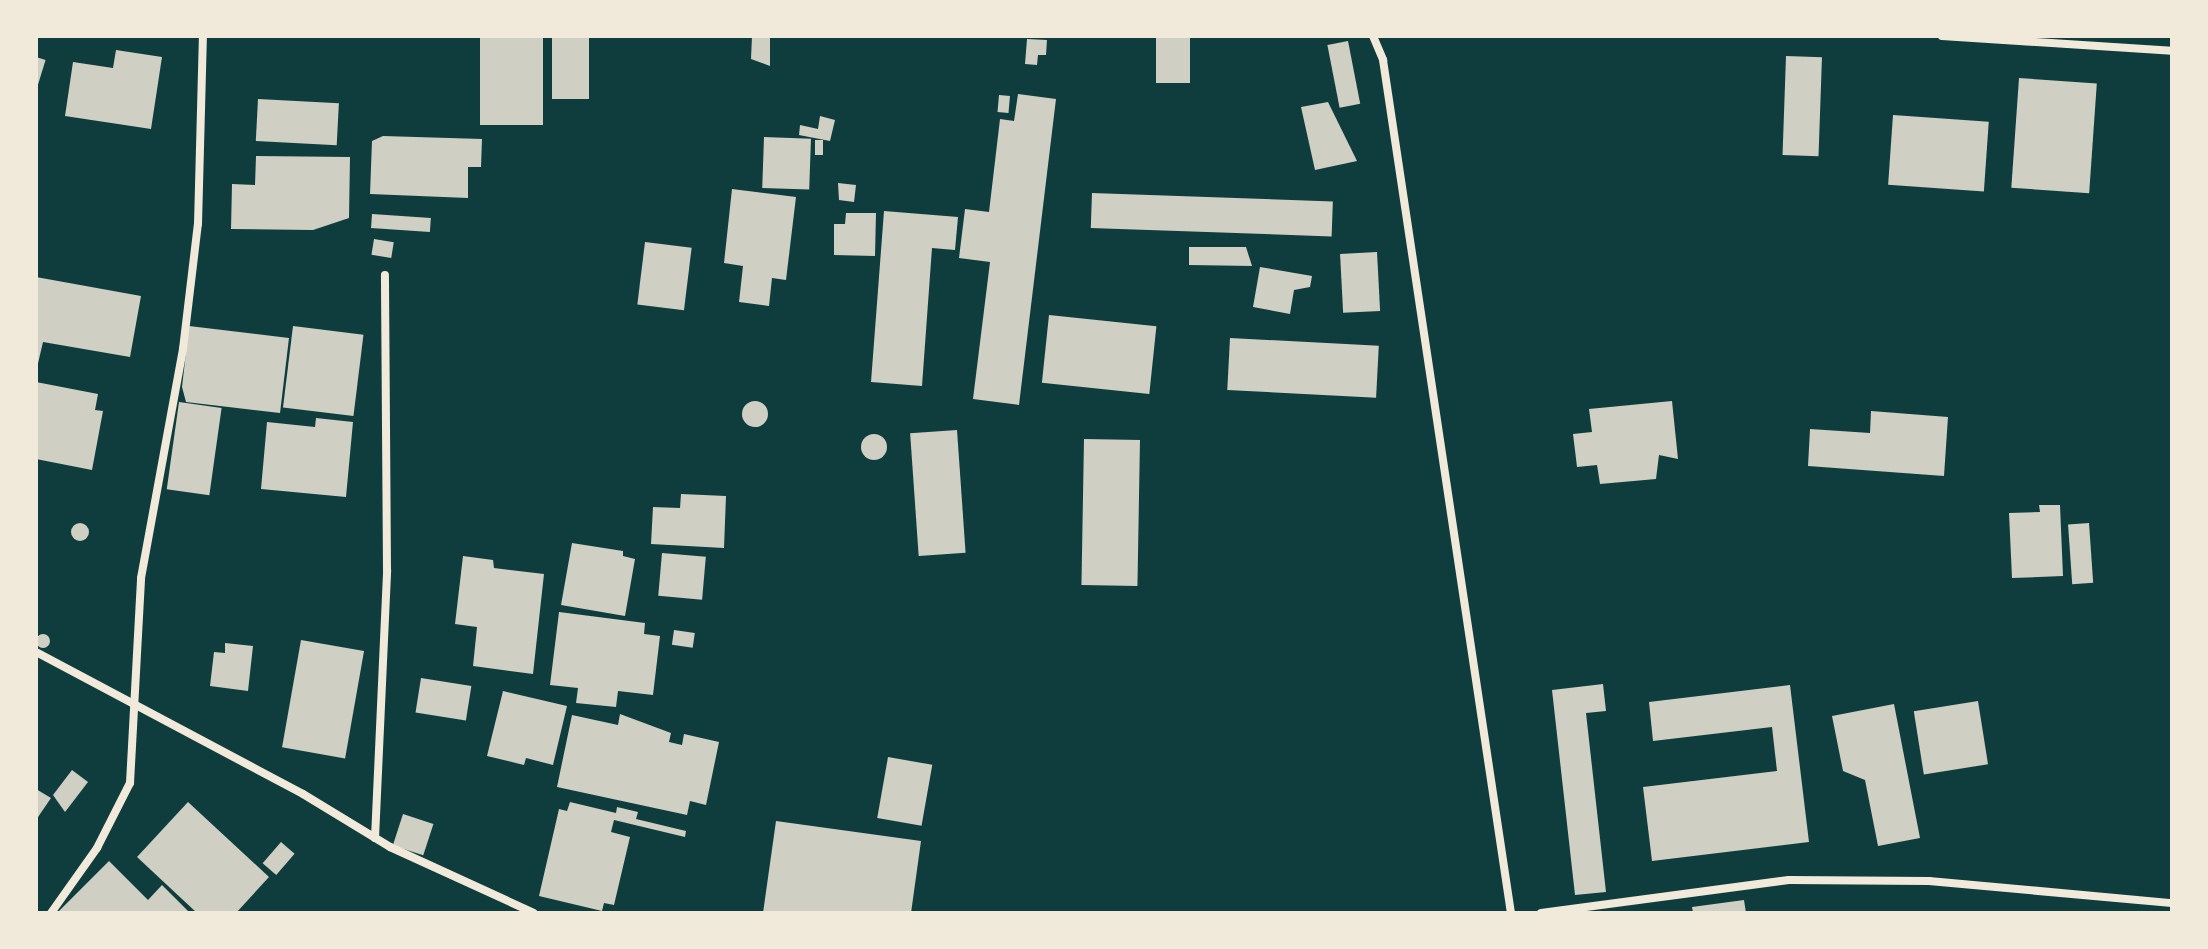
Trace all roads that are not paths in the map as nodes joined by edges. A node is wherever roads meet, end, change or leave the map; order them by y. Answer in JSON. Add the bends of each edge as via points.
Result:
{"nodes":[{"id":1,"x":203,"y":36,"type":"edge"},
{"id":2,"x":1373,"y":36,"type":"edge"},
{"id":3,"x":1942,"y":36,"type":"edge"},
{"id":4,"x":2172,"y":51,"type":"edge"},
{"id":5,"x":385,"y":275,"type":"dead end"},
{"id":6,"x":36,"y":652,"type":"edge"},
{"id":7,"x":131,"y":701,"type":"junction"},
{"id":8,"x":375,"y":838,"type":"junction"},
{"id":9,"x":2172,"y":903,"type":"edge"},
{"id":10,"x":51,"y":913,"type":"edge"},
{"id":11,"x":534,"y":913,"type":"edge"},
{"id":12,"x":1511,"y":913,"type":"edge"},
{"id":13,"x":1541,"y":913,"type":"edge"}],
"edges":[{"from":1,"to":7,"type":"street","via":[[198,224],[183,349],[141,578]]},
{"from":2,"to":12,"type":"street","via":[[1383,60]]},
{"from":3,"to":4,"type":"street"},
{"from":5,"to":8,"type":"street","via":[[387,570]]},
{"from":6,"to":7,"type":"street"},
{"from":7,"to":8,"type":"street"},
{"from":7,"to":10,"type":"street","via":[[130,783],[97,848]]},
{"from":8,"to":11,"type":"street"},
{"from":9,"to":13,"type":"street","via":[[1929,881],[1789,880]]}]}
